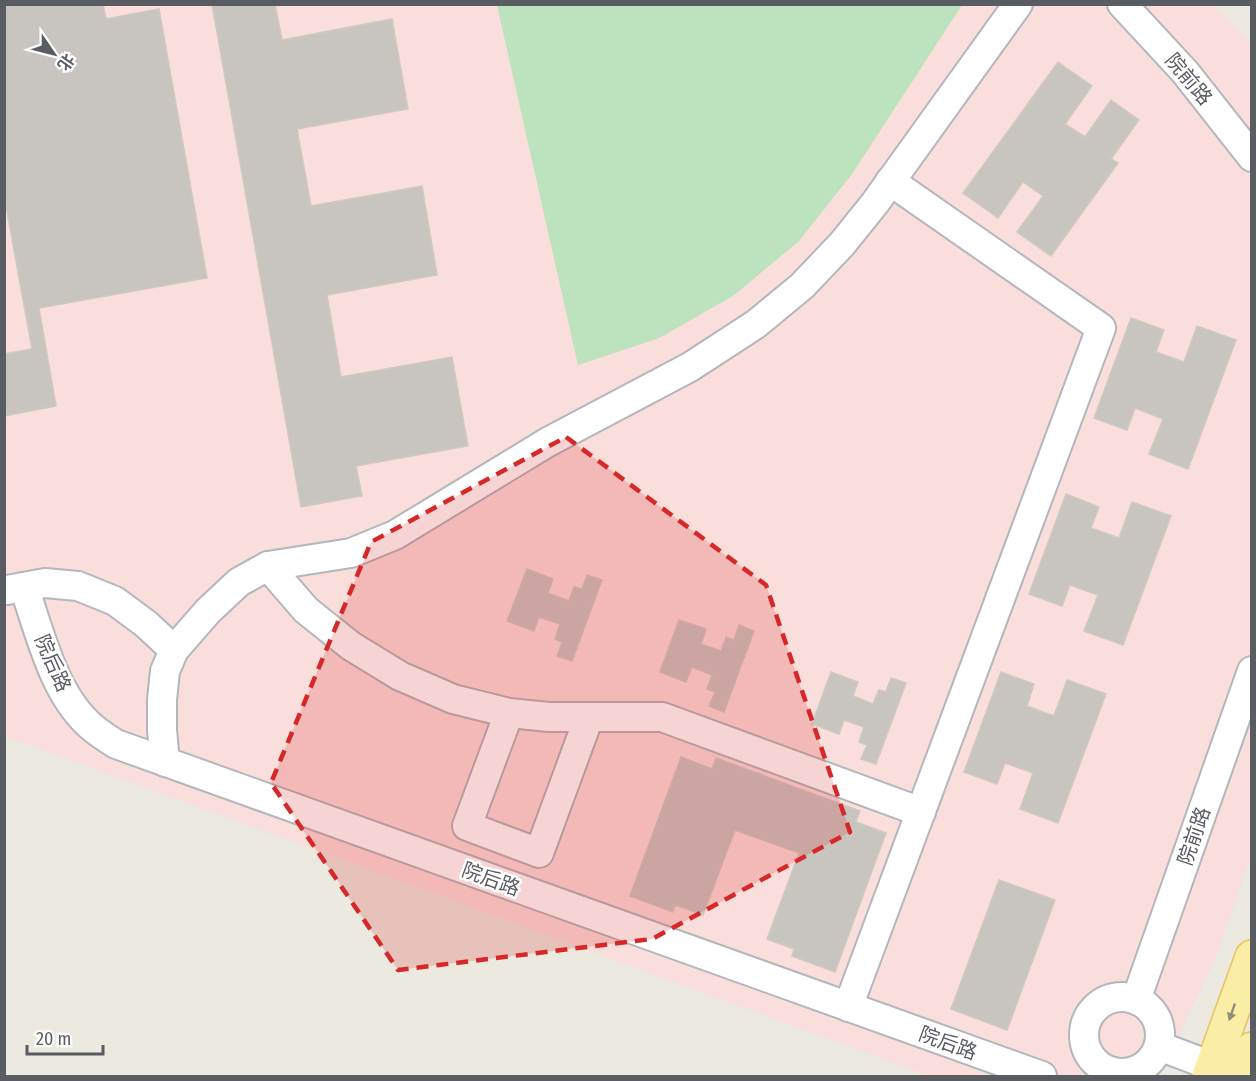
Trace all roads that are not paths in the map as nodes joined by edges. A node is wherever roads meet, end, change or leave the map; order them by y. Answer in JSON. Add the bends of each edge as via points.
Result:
{"nodes":[{"id":1,"x":1018,"y":4,"type":"edge"},
{"id":2,"x":1122,"y":4,"type":"edge"},
{"id":3,"x":1251,"y":157,"type":"edge"},
{"id":4,"x":890,"y":180,"type":"junction"},
{"id":5,"x":268,"y":566,"type":"junction"},
{"id":6,"x":14,"y":589,"type":"edge"},
{"id":7,"x":174,"y":650,"type":"junction"},
{"id":8,"x":1251,"y":671,"type":"edge"},
{"id":9,"x":509,"y":713,"type":"junction"},
{"id":10,"x":589,"y":717,"type":"junction"},
{"id":11,"x":165,"y":762,"type":"junction"},
{"id":12,"x":921,"y":812,"type":"junction"},
{"id":13,"x":1251,"y":957,"type":"edge"},
{"id":14,"x":1136,"y":1000,"type":"junction"},
{"id":15,"x":848,"y":1007,"type":"junction"},
{"id":16,"x":1159,"y":1046,"type":"junction"},
{"id":17,"x":1251,"y":1049,"type":"edge"},
{"id":18,"x":1112,"y":1073,"type":"edge"},
{"id":19,"x":1226,"y":1074,"type":"edge"},
{"id":20,"x":1042,"y":1077,"type":"edge"}],
"edges":[{"from":1,"to":4,"type":"lane"},
{"from":2,"to":3,"type":"lane","name":"院前路","via":[[1185,72]]},
{"from":4,"to":5,"type":"lane","via":[[842,244],[802,286],[756,324],[690,367],[548,442],[395,535],[351,553]]},
{"from":4,"to":12,"type":"lane","via":[[1101,328]]},
{"from":5,"to":7,"type":"lane","via":[[239,582]]},
{"from":5,"to":9,"type":"lane","via":[[306,610],[351,646],[400,676],[453,699]]},
{"from":6,"to":7,"type":"lane","via":[[45,583],[78,586],[115,601]]},
{"from":6,"to":11,"type":"lane","name":"院后路","via":[[74,708],[92,728],[116,744]]},
{"from":7,"to":11,"type":"lane","via":[[165,671],[162,700]]},
{"from":8,"to":14,"type":"lane","name":"院前路"},
{"from":9,"to":10,"type":"lane"},
{"from":9,"to":10,"type":"lane","via":[[467,826],[539,853]]},
{"from":10,"to":12,"type":"lane","via":[[662,717]]},
{"from":11,"to":15,"type":"lane","name":"院后路"},
{"from":12,"to":15,"type":"lane"},
{"from":13,"to":19,"type":"main road","one_way":true},
{"from":14,"to":16,"type":"lane","via":[[1157,1019],[1161,1032]]},
{"from":14,"to":18,"type":"lane","via":[[1111,999],[1100,1005],[1086,1026],[1088,1051],[1095,1062]]},
{"from":15,"to":20,"type":"lane","name":"院后路"},
{"from":16,"to":18,"type":"lane","via":[[1143,1068]]},
{"from":16,"to":19,"type":"lane"},
{"from":17,"to":19,"type":"main road"}]}
